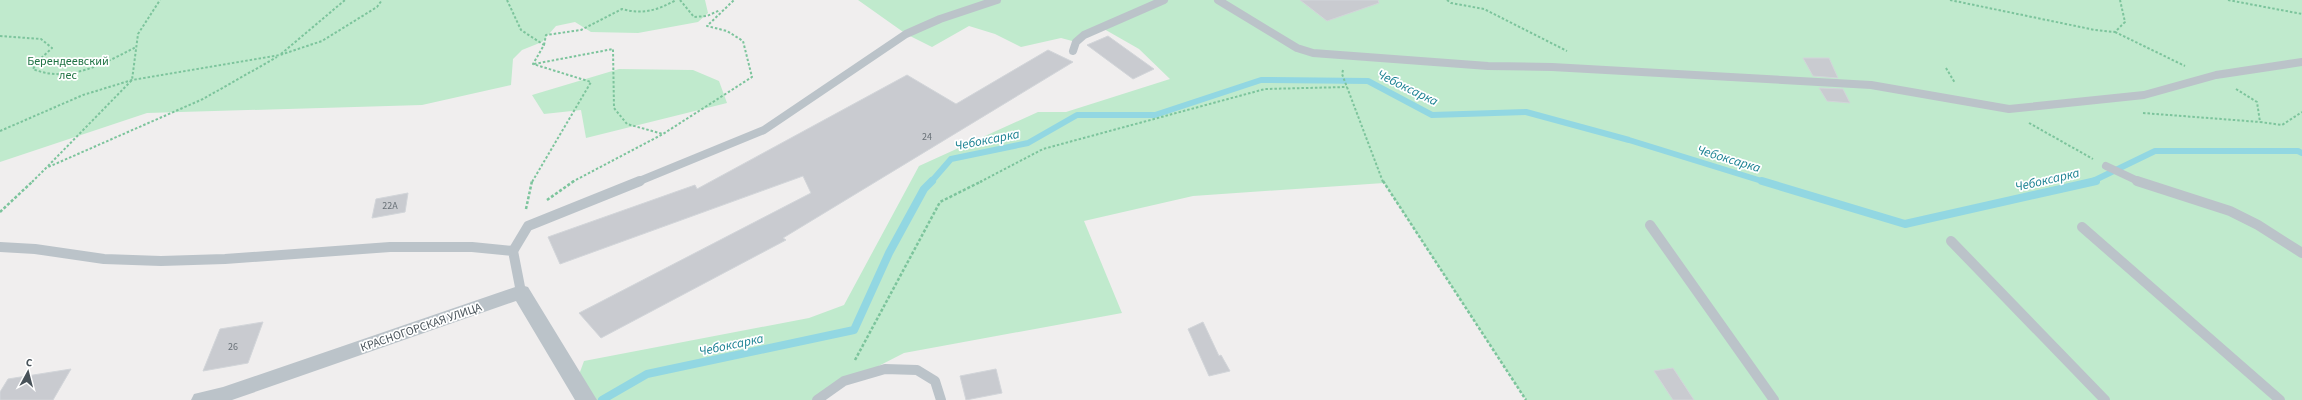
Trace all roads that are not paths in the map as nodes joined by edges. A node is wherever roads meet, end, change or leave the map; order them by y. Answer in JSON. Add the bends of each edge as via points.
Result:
{"nodes":[{"id":1,"x":998,"y":0,"type":"edge"},
{"id":2,"x":1164,"y":0,"type":"edge"},
{"id":3,"x":1218,"y":0,"type":"edge"},
{"id":4,"x":1073,"y":51,"type":"dead end"},
{"id":5,"x":2302,"y":62,"type":"edge"},
{"id":6,"x":2106,"y":166,"type":"dead end"},
{"id":7,"x":1650,"y":224,"type":"dead end"},
{"id":8,"x":2082,"y":227,"type":"dead end"},
{"id":9,"x":1951,"y":240,"type":"dead end"},
{"id":10,"x":0,"y":247,"type":"edge"},
{"id":11,"x":513,"y":251,"type":"junction"},
{"id":12,"x":2302,"y":253,"type":"edge"},
{"id":13,"x":521,"y":292,"type":"junction"},
{"id":14,"x":581,"y":391,"type":"edge"},
{"id":15,"x":202,"y":400,"type":"edge"},
{"id":16,"x":817,"y":400,"type":"edge"},
{"id":17,"x":941,"y":400,"type":"edge"},
{"id":18,"x":1774,"y":400,"type":"edge"},
{"id":19,"x":2105,"y":400,"type":"edge"},
{"id":20,"x":2280,"y":400,"type":"edge"}],
"edges":[{"from":1,"to":11,"type":"lane","via":[[940,19],[906,34],[764,130],[528,226]]},
{"from":2,"to":4,"type":"lane","via":[[1084,35],[1076,42]]},
{"from":3,"to":5,"type":"lane","via":[[1297,48],[1313,53],[1488,66],[1552,67],[1872,85],[2009,110],[2144,95],[2216,75]]},
{"from":6,"to":12,"type":"lane","via":[[2125,178],[2230,211],[2260,226]]},
{"from":7,"to":18,"type":"lane"},
{"from":8,"to":20,"type":"lane"},
{"from":9,"to":19,"type":"lane"},
{"from":10,"to":11,"type":"lane","via":[[35,248],[94,258],[184,261],[373,247],[482,247]]},
{"from":11,"to":13,"type":"lane"},
{"from":13,"to":14,"type":"street"},
{"from":13,"to":15,"type":"street","name":"КРАСНОГОРСКАЯ УЛИЦА"},
{"from":16,"to":17,"type":"lane","via":[[844,381],[885,369],[917,370],[935,381]]}]}
